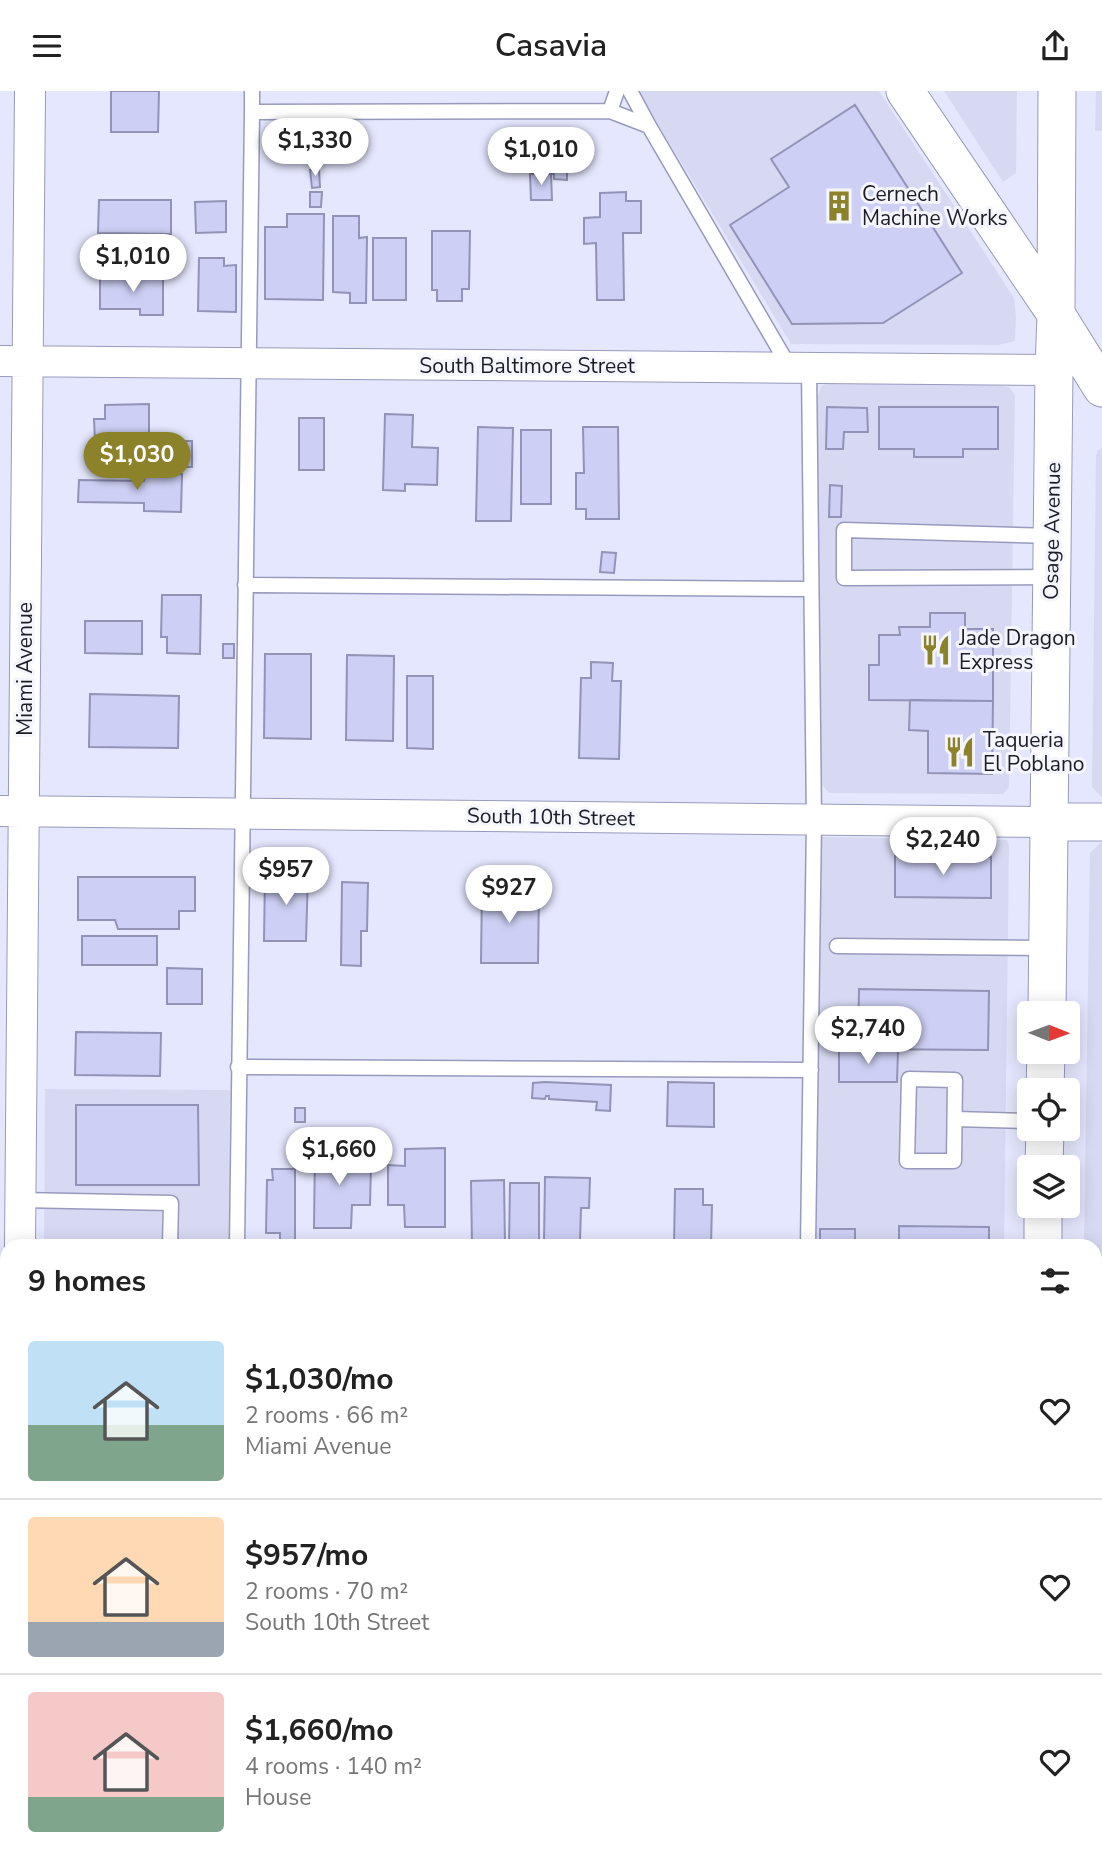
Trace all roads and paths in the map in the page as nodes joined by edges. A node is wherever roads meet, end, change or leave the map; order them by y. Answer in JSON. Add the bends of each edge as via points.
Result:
{"nodes":[{"id":1,"x":30,"y":91,"type":"edge"},
{"id":2,"x":252,"y":91,"type":"edge"},
{"id":3,"x":617,"y":91,"type":"edge"},
{"id":4,"x":630,"y":91,"type":"edge"},
{"id":5,"x":905,"y":91,"type":"edge"},
{"id":6,"x":1057,"y":91,"type":"edge"},
{"id":7,"x":610,"y":111,"type":"junction"},
{"id":8,"x":252,"y":112,"type":"junction"},
{"id":9,"x":649,"y":126,"type":"junction"},
{"id":10,"x":1056,"y":314,"type":"junction"},
{"id":11,"x":13,"y":361,"type":"edge"},
{"id":12,"x":249,"y":363,"type":"junction"},
{"id":13,"x":799,"y":368,"type":"junction"},
{"id":14,"x":1054,"y":370,"type":"junction"},
{"id":15,"x":1102,"y":388,"type":"edge"},
{"id":16,"x":1052,"y":536,"type":"junction"},
{"id":17,"x":1052,"y":577,"type":"junction"},
{"id":18,"x":245,"y":585,"type":"junction"},
{"id":19,"x":810,"y":589,"type":"junction"},
{"id":20,"x":12,"y":811,"type":"edge"},
{"id":21,"x":242,"y":813,"type":"junction"},
{"id":22,"x":814,"y":821,"type":"junction"},
{"id":23,"x":1049,"y":822,"type":"junction"},
{"id":24,"x":1102,"y":822,"type":"edge"},
{"id":25,"x":837,"y":946,"type":"dead end"},
{"id":26,"x":1048,"y":949,"type":"junction"},
{"id":27,"x":1047,"y":1001,"type":"edge"},
{"id":28,"x":238,"y":1066,"type":"junction"},
{"id":29,"x":811,"y":1070,"type":"junction"},
{"id":30,"x":955,"y":1119,"type":"junction"},
{"id":31,"x":1017,"y":1121,"type":"edge"},
{"id":32,"x":20,"y":1200,"type":"junction"},
{"id":33,"x":1044,"y":1218,"type":"edge"},
{"id":34,"x":20,"y":1239,"type":"edge"},
{"id":35,"x":170,"y":1239,"type":"edge"},
{"id":36,"x":237,"y":1239,"type":"edge"},
{"id":37,"x":808,"y":1239,"type":"edge"},
{"id":38,"x":1043,"y":1239,"type":"edge"}],
"edges":[{"from":1,"to":11,"type":"street","name":"Miami Avenue"},
{"from":2,"to":8,"type":"lane"},
{"from":3,"to":7,"type":"lane"},
{"from":4,"to":9,"type":"lane"},
{"from":5,"to":10,"type":"street"},
{"from":6,"to":10,"type":"street","name":"Osage Avenue"},
{"from":7,"to":8,"type":"lane"},
{"from":7,"to":9,"type":"lane"},
{"from":8,"to":12,"type":"lane"},
{"from":9,"to":13,"type":"lane"},
{"from":10,"to":14,"type":"street","name":"Osage Avenue"},
{"from":10,"to":15,"type":"street"},
{"from":11,"to":12,"type":"street","name":"South Baltimore Street"},
{"from":11,"to":20,"type":"street","name":"Miami Avenue"},
{"from":12,"to":13,"type":"street","name":"South Baltimore Street"},
{"from":12,"to":18,"type":"lane"},
{"from":13,"to":14,"type":"street","name":"South Baltimore Street"},
{"from":13,"to":19,"type":"lane"},
{"from":14,"to":16,"type":"street","name":"Osage Avenue"},
{"from":16,"to":17,"type":"street","name":"Osage Avenue"},
{"from":16,"to":17,"type":"lane","via":[[844,530],[844,577]]},
{"from":17,"to":23,"type":"street","name":"Osage Avenue"},
{"from":18,"to":19,"type":"lane"},
{"from":18,"to":21,"type":"lane"},
{"from":19,"to":22,"type":"lane"},
{"from":20,"to":21,"type":"street","name":"South 10th Street"},
{"from":20,"to":32,"type":"street","name":"Miami Avenue"},
{"from":21,"to":22,"type":"street","name":"South 10th Street"},
{"from":21,"to":28,"type":"lane"},
{"from":22,"to":23,"type":"street","name":"South 10th Street"},
{"from":22,"to":29,"type":"lane"},
{"from":23,"to":24,"type":"street","name":"South 10th Street"},
{"from":23,"to":26,"type":"street","name":"Osage Avenue"},
{"from":25,"to":26,"type":"lane"},
{"from":26,"to":27,"type":"street","name":"Osage Avenue"},
{"from":28,"to":29,"type":"lane"},
{"from":28,"to":36,"type":"lane"},
{"from":29,"to":37,"type":"lane"},
{"from":30,"to":30,"type":"lane","via":[[954,1161],[907,1161],[909,1079],[955,1080]]},
{"from":30,"to":31,"type":"lane"},
{"from":32,"to":34,"type":"street","name":"Miami Avenue"},
{"from":32,"to":35,"type":"lane","via":[[171,1203]]},
{"from":33,"to":38,"type":"street"}]}
